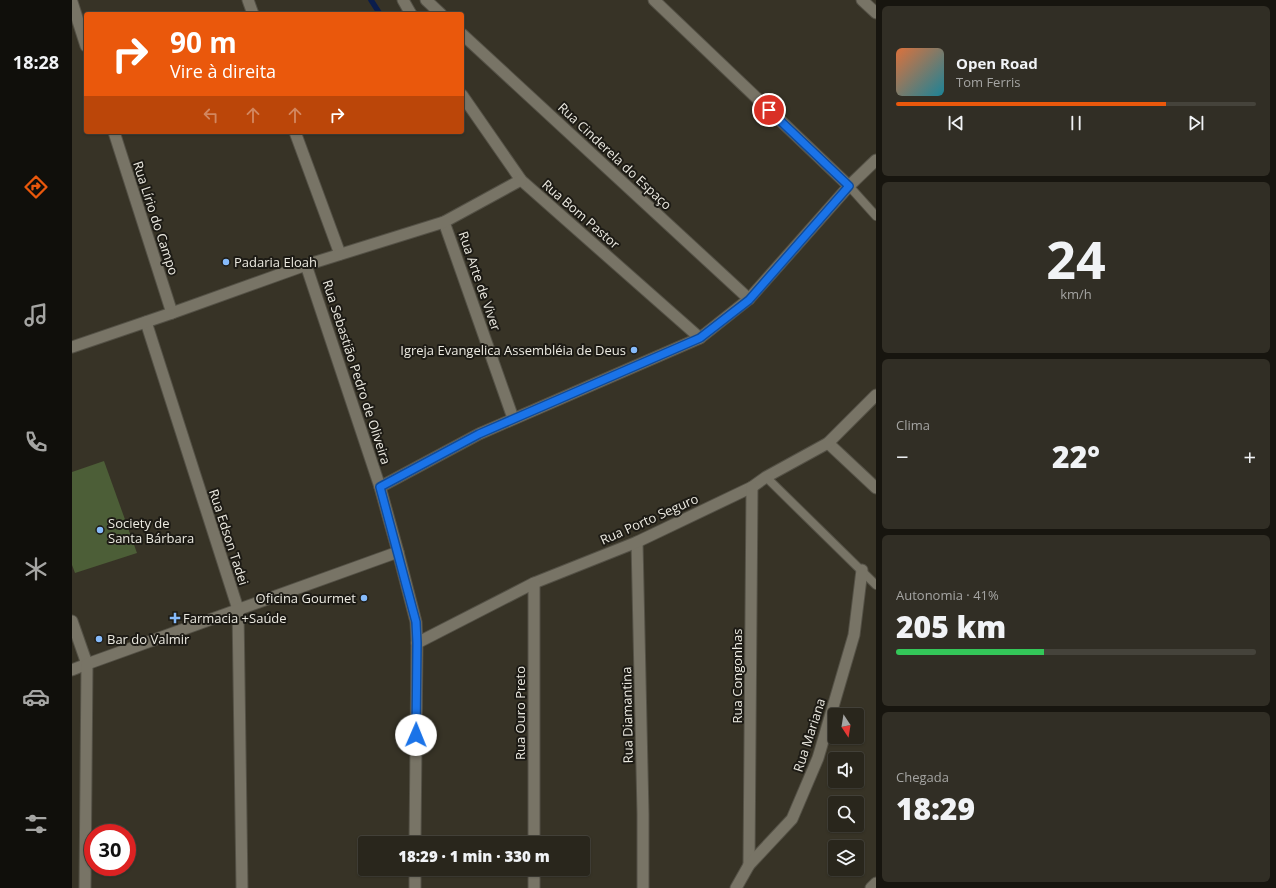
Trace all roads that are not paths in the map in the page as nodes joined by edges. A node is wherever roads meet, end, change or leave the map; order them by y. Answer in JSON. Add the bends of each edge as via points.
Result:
{"nodes":[{"id":1,"x":248,"y":0,"type":"edge"},
{"id":2,"x":426,"y":0,"type":"edge"},
{"id":3,"x":654,"y":0,"type":"edge"},
{"id":4,"x":862,"y":0,"type":"edge"},
{"id":5,"x":406,"y":1,"type":"edge"},
{"id":6,"x":72,"y":2,"type":"edge"},
{"id":7,"x":252,"y":12,"type":"edge"},
{"id":8,"x":410,"y":12,"type":"edge"},
{"id":9,"x":439,"y":12,"type":"edge"},
{"id":10,"x":876,"y":13,"type":"edge"},
{"id":11,"x":464,"y":36,"type":"edge"},
{"id":12,"x":84,"y":40,"type":"edge"},
{"id":13,"x":464,"y":98,"type":"edge"},
{"id":14,"x":115,"y":134,"type":"edge"},
{"id":15,"x":296,"y":134,"type":"edge"},
{"id":16,"x":876,"y":160,"type":"edge"},
{"id":17,"x":521,"y":180,"type":"junction"},
{"id":18,"x":849,"y":186,"type":"junction"},
{"id":19,"x":876,"y":216,"type":"edge"},
{"id":20,"x":444,"y":222,"type":"junction"},
{"id":21,"x":340,"y":254,"type":"junction"},
{"id":22,"x":306,"y":265,"type":"junction"},
{"id":23,"x":749,"y":300,"type":"junction"},
{"id":24,"x":172,"y":313,"type":"junction"},
{"id":25,"x":146,"y":322,"type":"junction"},
{"id":26,"x":700,"y":338,"type":"junction"},
{"id":27,"x":72,"y":347,"type":"edge"},
{"id":28,"x":876,"y":395,"type":"edge"},
{"id":29,"x":513,"y":418,"type":"junction"},
{"id":30,"x":828,"y":443,"type":"junction"},
{"id":31,"x":766,"y":477,"type":"junction"},
{"id":32,"x":380,"y":487,"type":"junction"},
{"id":33,"x":752,"y":487,"type":"junction"},
{"id":34,"x":876,"y":488,"type":"edge"},
{"id":35,"x":637,"y":542,"type":"junction"},
{"id":36,"x":398,"y":552,"type":"junction"},
{"id":37,"x":862,"y":570,"type":"junction"},
{"id":38,"x":534,"y":582,"type":"junction"},
{"id":39,"x":876,"y":585,"type":"edge"},
{"id":40,"x":238,"y":609,"type":"junction"},
{"id":41,"x":72,"y":621,"type":"edge"},
{"id":42,"x":417,"y":643,"type":"junction"},
{"id":43,"x":87,"y":664,"type":"junction"},
{"id":44,"x":72,"y":670,"type":"edge"},
{"id":45,"x":415,"y":836,"type":"edge"},
{"id":46,"x":534,"y":836,"type":"edge"},
{"id":47,"x":749,"y":865,"type":"junction"},
{"id":48,"x":415,"y":876,"type":"edge"},
{"id":49,"x":534,"y":876,"type":"edge"},
{"id":50,"x":876,"y":882,"type":"edge"},
{"id":51,"x":85,"y":888,"type":"edge"},
{"id":52,"x":242,"y":888,"type":"edge"},
{"id":53,"x":415,"y":888,"type":"edge"},
{"id":54,"x":534,"y":888,"type":"edge"},
{"id":55,"x":643,"y":888,"type":"edge"},
{"id":56,"x":736,"y":888,"type":"edge"},
{"id":57,"x":871,"y":888,"type":"edge"}],
"edges":[{"from":1,"to":7,"type":"street"},
{"from":2,"to":9,"type":"street"},
{"from":3,"to":18,"type":"street"},
{"from":4,"to":10,"type":"street"},
{"from":5,"to":8,"type":"street"},
{"from":6,"to":12,"type":"street"},
{"from":11,"to":23,"type":"street","name":"Rua Cinderela do Espaço"},
{"from":13,"to":17,"type":"street","name":"Rua Bom Pastor"},
{"from":14,"to":24,"type":"street","name":"Rua Lírio do Campo"},
{"from":15,"to":21,"type":"street"},
{"from":16,"to":18,"type":"street"},
{"from":17,"to":20,"type":"street"},
{"from":17,"to":26,"type":"street","name":"Rua Bom Pastor"},
{"from":18,"to":19,"type":"lane"},
{"from":18,"to":23,"type":"street"},
{"from":20,"to":21,"type":"street"},
{"from":20,"to":29,"type":"street","name":"Rua Arte de Viver"},
{"from":21,"to":22,"type":"street"},
{"from":22,"to":24,"type":"street"},
{"from":22,"to":32,"type":"street","name":"Rua Sebastião Pedro de Oliveira"},
{"from":23,"to":26,"type":"street"},
{"from":24,"to":25,"type":"street"},
{"from":25,"to":27,"type":"street"},
{"from":25,"to":40,"type":"street","name":"Rua Edson Tadei"},
{"from":26,"to":29,"type":"street"},
{"from":28,"to":30,"type":"street","name":"Rua Porto Seguro"},
{"from":29,"to":32,"type":"street"},
{"from":30,"to":31,"type":"street","name":"Rua Porto Seguro"},
{"from":30,"to":34,"type":"street"},
{"from":31,"to":33,"type":"street","name":"Rua Porto Seguro"},
{"from":31,"to":37,"type":"lane"},
{"from":32,"to":36,"type":"street","name":"Rua Sebastião Pedro de Oliveira"},
{"from":33,"to":35,"type":"street","name":"Rua Porto Seguro"},
{"from":33,"to":47,"type":"street","name":"Rua Congonhas"},
{"from":35,"to":38,"type":"street","name":"Rua Porto Seguro"},
{"from":35,"to":55,"type":"street","name":"Rua Diamantina"},
{"from":36,"to":40,"type":"street"},
{"from":36,"to":42,"type":"street","name":"Rua Sebastião Pedro de Oliveira","via":[[416,622]]},
{"from":37,"to":39,"type":"lane"},
{"from":37,"to":47,"type":"street","name":"Rua Mariana","via":[[854,635],[818,758],[792,819]]},
{"from":38,"to":42,"type":"street","name":"Rua Porto Seguro"},
{"from":38,"to":46,"type":"street","name":"Rua Ouro Preto"},
{"from":40,"to":43,"type":"street"},
{"from":40,"to":52,"type":"street","name":"Rua Edson Tadei"},
{"from":41,"to":43,"type":"street"},
{"from":42,"to":45,"type":"street","name":"Rua Sebastião Pedro de Oliveira"},
{"from":43,"to":44,"type":"street"},
{"from":43,"to":51,"type":"street"},
{"from":47,"to":56,"type":"street","name":"Rua Mariana"},
{"from":48,"to":53,"type":"street"},
{"from":49,"to":54,"type":"street"},
{"from":50,"to":57,"type":"street"}]}
